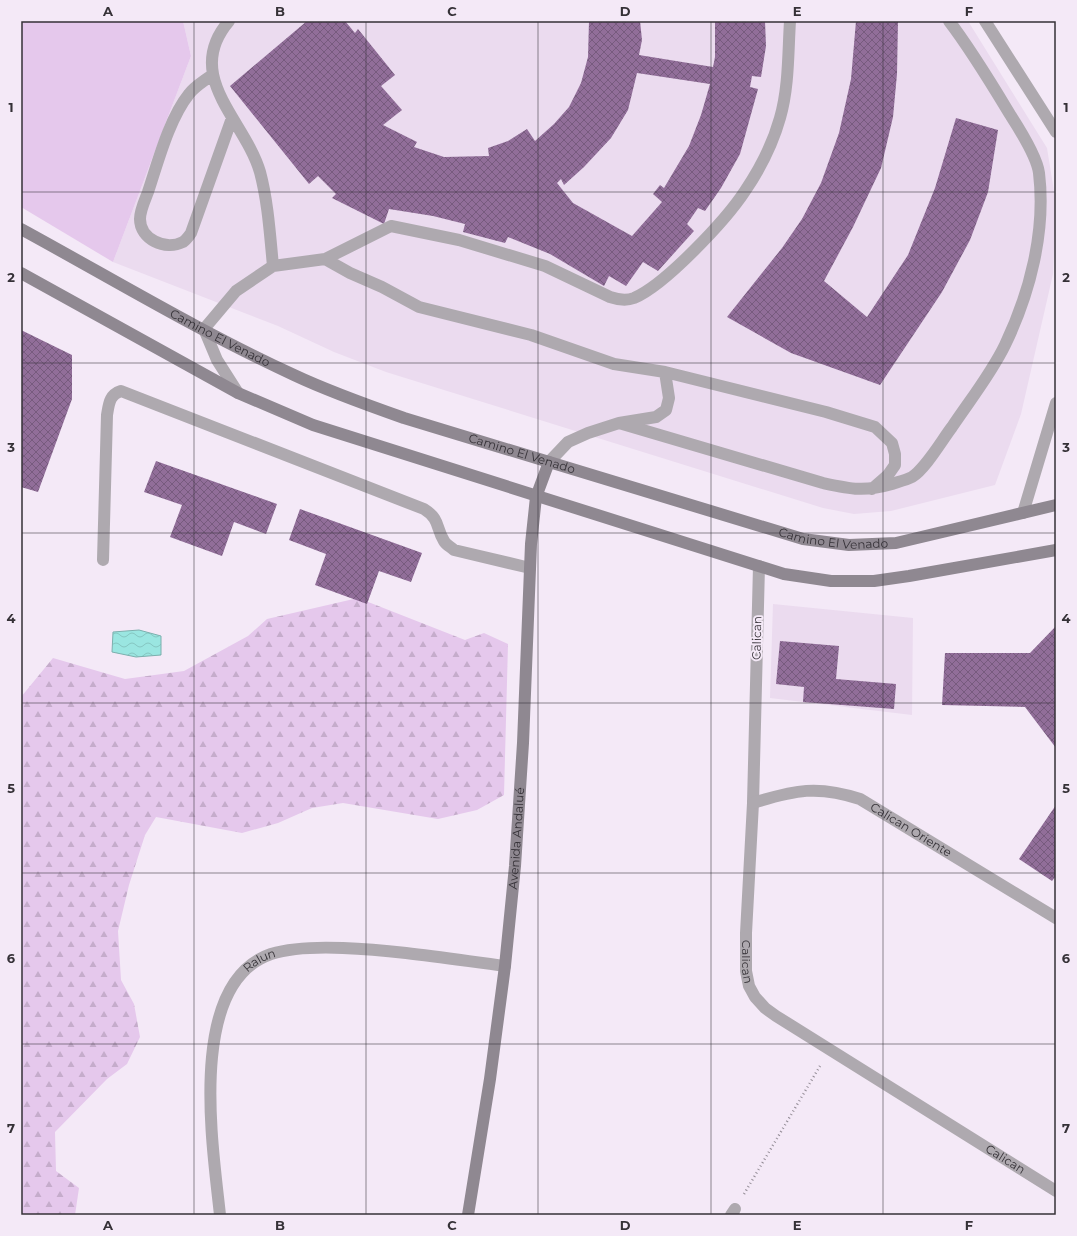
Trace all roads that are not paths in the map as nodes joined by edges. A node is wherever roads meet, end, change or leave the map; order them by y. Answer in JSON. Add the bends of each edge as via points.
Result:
{"nodes":[{"id":1,"x":229,"y":21,"type":"edge"},
{"id":2,"x":790,"y":21,"type":"edge"},
{"id":3,"x":949,"y":21,"type":"edge"},
{"id":4,"x":985,"y":21,"type":"edge"},
{"id":5,"x":213,"y":74,"type":"junction"},
{"id":6,"x":232,"y":118,"type":"junction"},
{"id":7,"x":1056,"y":132,"type":"edge"},
{"id":8,"x":21,"y":228,"type":"edge"},
{"id":9,"x":325,"y":259,"type":"junction"},
{"id":10,"x":273,"y":266,"type":"junction"},
{"id":11,"x":21,"y":273,"type":"edge"},
{"id":12,"x":204,"y":329,"type":"junction"},
{"id":13,"x":665,"y":372,"type":"junction"},
{"id":14,"x":238,"y":393,"type":"junction"},
{"id":15,"x":1056,"y":403,"type":"edge"},
{"id":16,"x":619,"y":423,"type":"junction"},
{"id":17,"x":549,"y":462,"type":"junction"},
{"id":18,"x":872,"y":489,"type":"junction"},
{"id":19,"x":536,"y":497,"type":"junction"},
{"id":20,"x":1056,"y":505,"type":"edge"},
{"id":21,"x":1023,"y":513,"type":"junction"},
{"id":22,"x":1056,"y":550,"type":"edge"},
{"id":23,"x":103,"y":560,"type":"dead end"},
{"id":24,"x":759,"y":566,"type":"junction"},
{"id":25,"x":530,"y":568,"type":"junction"},
{"id":26,"x":753,"y":803,"type":"junction"},
{"id":27,"x":1056,"y":918,"type":"edge"},
{"id":28,"x":505,"y":966,"type":"junction"},
{"id":29,"x":1056,"y":1191,"type":"edge"},
{"id":30,"x":220,"y":1215,"type":"edge"},
{"id":31,"x":468,"y":1215,"type":"edge"}],
"edges":[{"from":1,"to":5,"type":"street","via":[[214,45],[211,56]]},
{"from":2,"to":9,"type":"street","via":[[781,116],[762,162],[745,192],[719,224],[678,265],[650,289],[633,298],[621,300],[610,297],[545,266],[459,240],[391,226]]},
{"from":3,"to":18,"type":"street","via":[[970,48],[1026,140],[1039,171],[1040,228],[1032,268],[1021,303],[1005,345],[983,383],[933,454],[912,476]]},
{"from":4,"to":7,"type":"street"},
{"from":5,"to":6,"type":"street","via":[[220,98]]},
{"from":5,"to":6,"type":"street","via":[[190,92],[183,103],[160,158],[140,217],[141,228],[150,239],[161,244],[174,245],[184,241],[191,233]]},
{"from":6,"to":10,"type":"street","via":[[253,153],[260,173]]},
{"from":8,"to":12,"type":"street","name":"Camino El Venado"},
{"from":9,"to":10,"type":"street"},
{"from":9,"to":13,"type":"street","via":[[419,307],[530,336],[614,364]]},
{"from":10,"to":12,"type":"street","via":[[236,291]]},
{"from":11,"to":14,"type":"street"},
{"from":12,"to":14,"type":"street","via":[[223,371]]},
{"from":12,"to":17,"type":"street","name":"Camino El Venado","via":[[295,376],[349,398],[404,418]]},
{"from":13,"to":16,"type":"street","via":[[669,398],[666,410],[656,417]]},
{"from":13,"to":18,"type":"street","via":[[826,412],[875,427],[892,443],[896,454],[895,465]]},
{"from":14,"to":19,"type":"street","via":[[313,426]]},
{"from":15,"to":21,"type":"street"},
{"from":16,"to":17,"type":"street","via":[[602,427],[568,442]]},
{"from":16,"to":18,"type":"street","via":[[823,483],[847,488]]},
{"from":17,"to":19,"type":"street","name":"Avenida Andalué"},
{"from":17,"to":21,"type":"street","name":"Camino El Venado","via":[[780,533],[826,543],[896,543]]},
{"from":19,"to":24,"type":"street"},
{"from":19,"to":25,"type":"street","name":"Avenida Andalué"},
{"from":20,"to":21,"type":"street","name":"Camino El Venado"},
{"from":22,"to":24,"type":"street","via":[[874,581],[809,579]]},
{"from":23,"to":25,"type":"street","via":[[107,415],[109,401],[115,393],[121,391],[424,509],[432,514],[444,542],[454,550]]},
{"from":24,"to":26,"type":"street","name":"Calican"},
{"from":25,"to":28,"type":"street","name":"Avenida Andalué","via":[[523,743]]},
{"from":26,"to":27,"type":"street","name":"Calican Oriente","via":[[802,790],[823,790],[860,799]]},
{"from":26,"to":29,"type":"street","name":"Calican","via":[[746,971],[749,986],[755,997],[765,1008],[830,1050]]},
{"from":28,"to":30,"type":"street","name":"Ralun","via":[[389,950],[324,947],[270,955],[248,967],[237,979],[227,998],[214,1036],[211,1058],[211,1129]]},
{"from":28,"to":31,"type":"street","name":"Avenida Andalué"}]}
